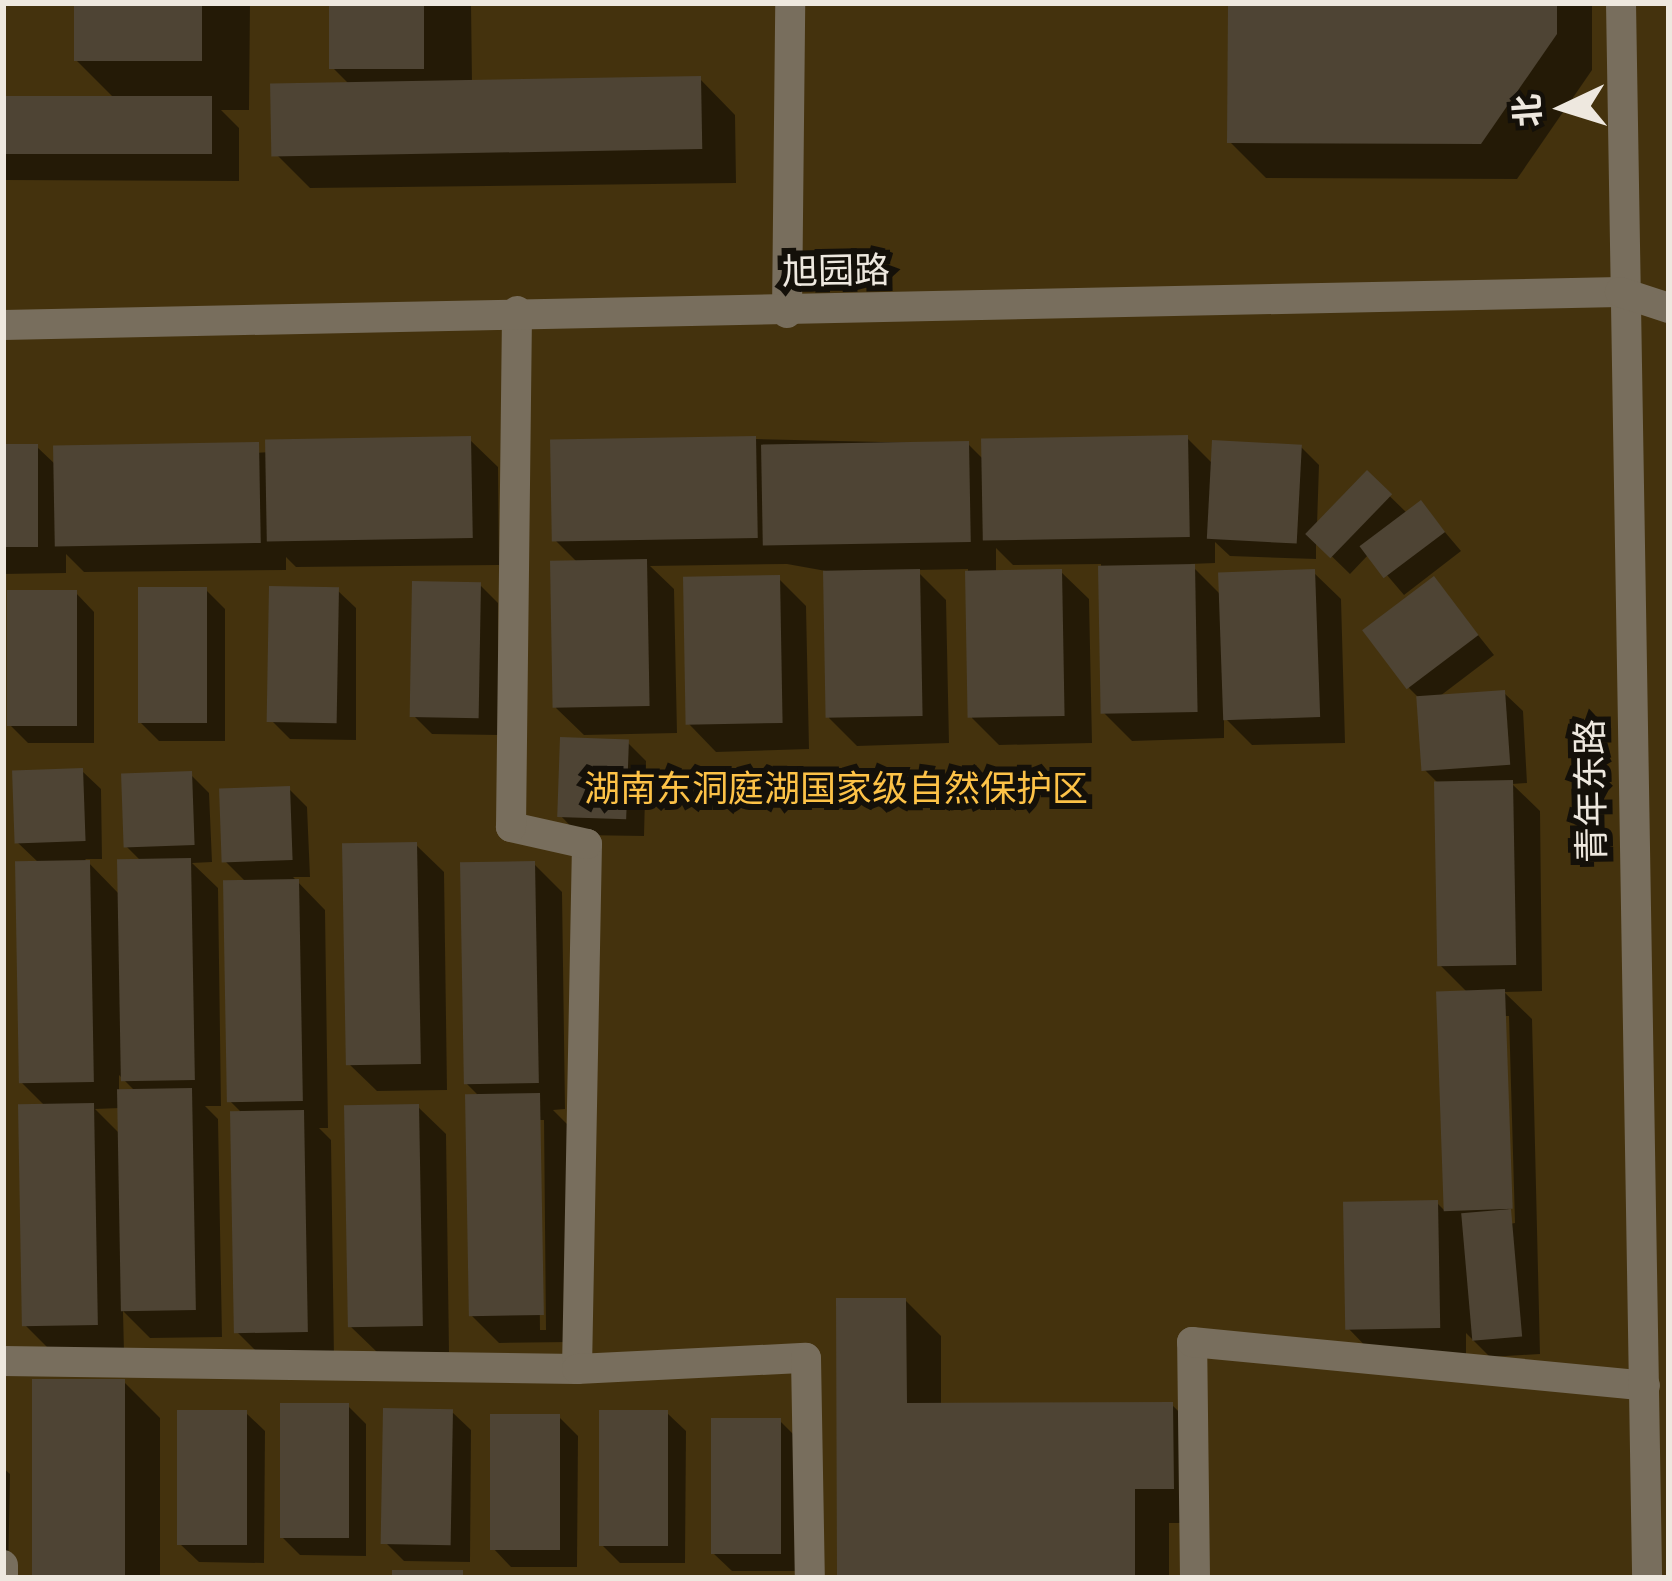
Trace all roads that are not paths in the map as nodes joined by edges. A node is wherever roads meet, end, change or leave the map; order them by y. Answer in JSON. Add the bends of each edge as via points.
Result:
{"nodes":[{"id":1,"x":790,"y":3,"type":"edge"},
{"id":2,"x":1621,"y":3,"type":"edge"},
{"id":3,"x":1620,"y":292,"type":"junction"},
{"id":4,"x":1669,"y":308,"type":"edge"},
{"id":5,"x":517,"y":311,"type":"junction"},
{"id":6,"x":787,"y":313,"type":"junction"},
{"id":7,"x":3,"y":325,"type":"edge"},
{"id":8,"x":3,"y":1361,"type":"edge"},
{"id":9,"x":577,"y":1369,"type":"junction"},
{"id":10,"x":1646,"y":1386,"type":"junction"},
{"id":11,"x":3,"y":1565,"type":"edge"},
{"id":12,"x":3,"y":1578,"type":"edge"},
{"id":13,"x":810,"y":1578,"type":"edge"},
{"id":14,"x":1196,"y":1578,"type":"edge"},
{"id":15,"x":1647,"y":1578,"type":"edge"}],
"edges":[{"from":1,"to":6,"type":"street"},
{"from":2,"to":3,"type":"street","name":"青年东路"},
{"from":3,"to":4,"type":"street","name":"旭园路"},
{"from":3,"to":6,"type":"street","name":"旭园路"},
{"from":3,"to":10,"type":"street","name":"青年东路"},
{"from":5,"to":6,"type":"street","name":"旭园路"},
{"from":5,"to":7,"type":"street","name":"旭园路"},
{"from":5,"to":9,"type":"street","via":[[512,827],[587,844]]},
{"from":8,"to":9,"type":"street"},
{"from":9,"to":13,"type":"street","via":[[806,1358]]},
{"from":10,"to":14,"type":"street","via":[[1192,1342]]},
{"from":10,"to":15,"type":"street","name":"青年东路"},
{"from":11,"to":12,"type":"street"}]}
